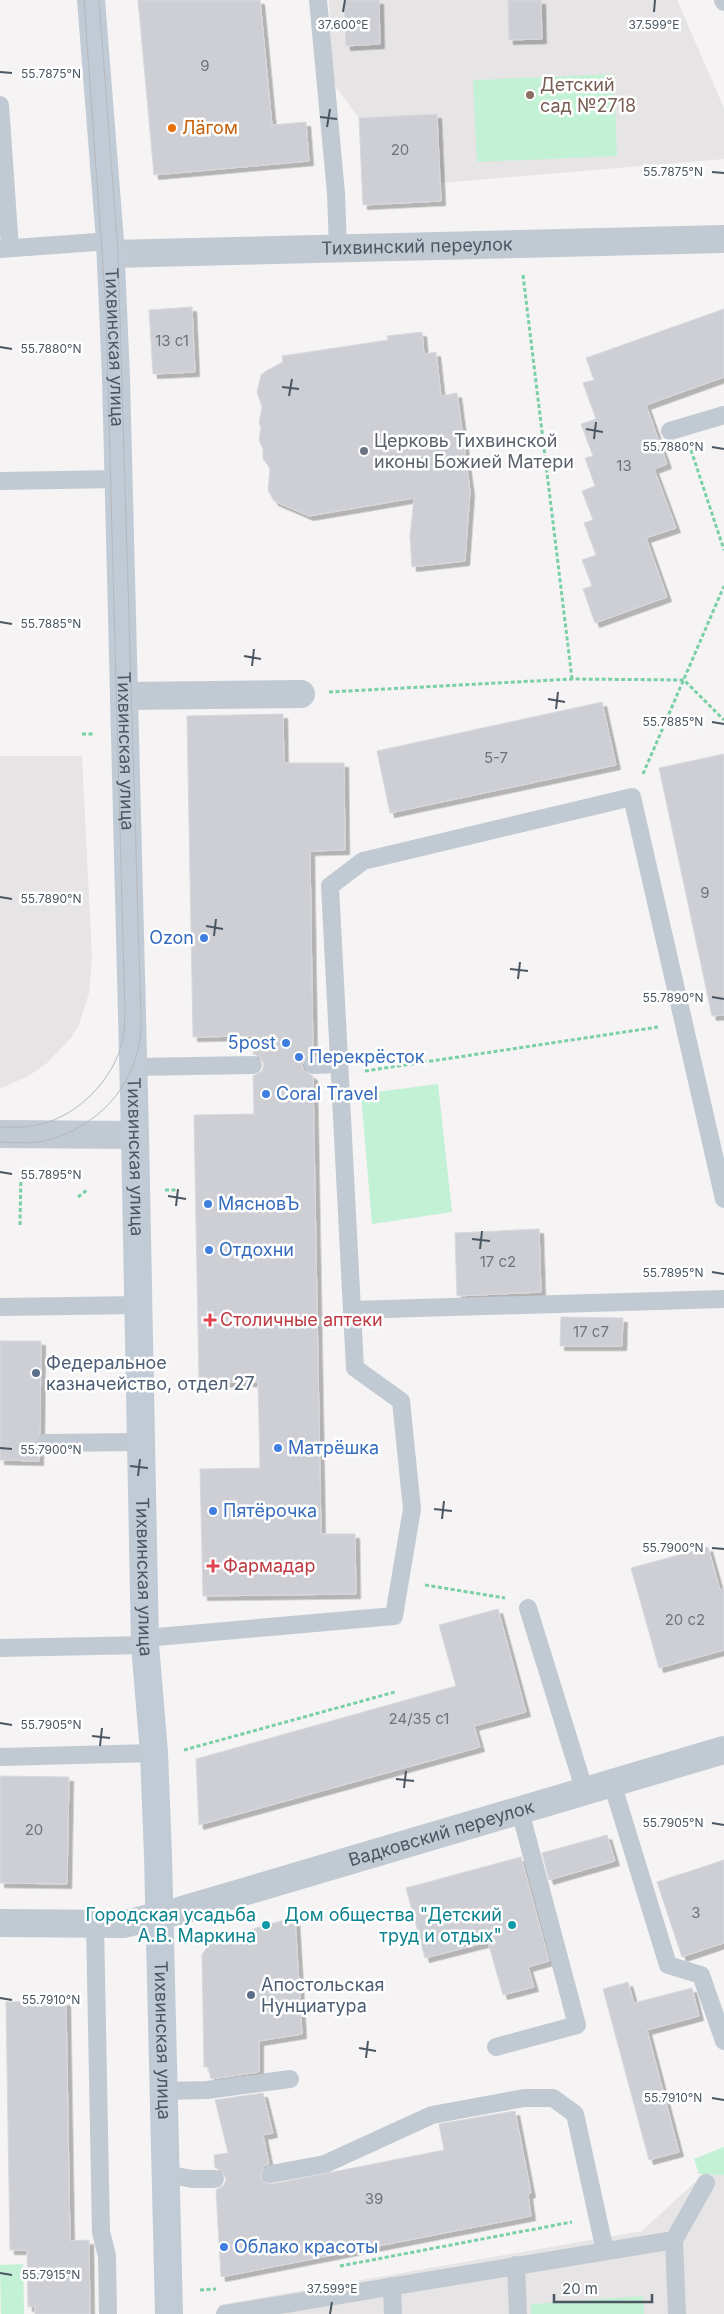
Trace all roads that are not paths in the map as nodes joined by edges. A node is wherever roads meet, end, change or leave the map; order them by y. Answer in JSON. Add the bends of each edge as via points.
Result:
{"nodes":[{"id":1,"x":91,"y":0,"type":"edge"},
{"id":2,"x":318,"y":0,"type":"edge"},
{"id":3,"x":0,"y":105,"type":"edge"},
{"id":4,"x":722,"y":245,"type":"edge"},
{"id":5,"x":111,"y":247,"type":"junction"},
{"id":6,"x":338,"y":248,"type":"junction"},
{"id":7,"x":5,"y":249,"type":"edge"},
{"id":8,"x":724,"y":415,"type":"edge"},
{"id":9,"x":677,"y":429,"type":"road end"},
{"id":10,"x":119,"y":479,"type":"junction"},
{"id":11,"x":0,"y":481,"type":"edge"},
{"id":12,"x":301,"y":694,"type":"dead end"},
{"id":13,"x":125,"y":696,"type":"junction"},
{"id":14,"x":313,"y":1064,"type":"dead end"},
{"id":15,"x":253,"y":1065,"type":"dead end"},
{"id":16,"x":133,"y":1067,"type":"junction"},
{"id":17,"x":340,"y":1069,"type":"junction"},
{"id":18,"x":0,"y":1134,"type":"edge"},
{"id":19,"x":135,"y":1135,"type":"junction"},
{"id":20,"x":724,"y":1199,"type":"edge"},
{"id":21,"x":724,"y":1300,"type":"edge"},
{"id":22,"x":139,"y":1305,"type":"junction"},
{"id":23,"x":0,"y":1307,"type":"edge"},
{"id":24,"x":352,"y":1310,"type":"junction"},
{"id":25,"x":141,"y":1442,"type":"junction"},
{"id":26,"x":45,"y":1443,"type":"dead end"},
{"id":27,"x":528,"y":1608,"type":"road end"},
{"id":28,"x":145,"y":1641,"type":"junction"},
{"id":29,"x":0,"y":1648,"type":"edge"},
{"id":30,"x":724,"y":1750,"type":"edge"},
{"id":31,"x":154,"y":1753,"type":"junction"},
{"id":32,"x":0,"y":1757,"type":"edge"},
{"id":33,"x":612,"y":1784,"type":"junction"},
{"id":34,"x":584,"y":1792,"type":"junction"},
{"id":35,"x":520,"y":1811,"type":"junction"},
{"id":36,"x":159,"y":1916,"type":"junction"},
{"id":37,"x":0,"y":1923,"type":"edge"},
{"id":38,"x":95,"y":1924,"type":"junction"},
{"id":39,"x":724,"y":2041,"type":"edge"},
{"id":40,"x":496,"y":2047,"type":"dead end"},
{"id":41,"x":290,"y":2079,"type":"dead end"},
{"id":42,"x":164,"y":2091,"type":"junction"},
{"id":43,"x":166,"y":2174,"type":"junction"},
{"id":44,"x":271,"y":2174,"type":"dead end"},
{"id":45,"x":215,"y":2179,"type":"dead end"},
{"id":46,"x":706,"y":2183,"type":"dead end"},
{"id":47,"x":674,"y":2240,"type":"junction"},
{"id":48,"x":605,"y":2251,"type":"junction"},
{"id":49,"x":516,"y":2265,"type":"junction"},
{"id":50,"x":392,"y":2286,"type":"junction"},
{"id":51,"x":108,"y":2314,"type":"edge"},
{"id":52,"x":169,"y":2314,"type":"edge"},
{"id":53,"x":225,"y":2314,"type":"edge"},
{"id":54,"x":393,"y":2314,"type":"edge"},
{"id":55,"x":518,"y":2314,"type":"edge"},
{"id":56,"x":677,"y":2314,"type":"edge"}],
"edges":[{"from":1,"to":5,"type":"street","name":"Тихвинская улица"},
{"from":2,"to":6,"type":"lane"},
{"from":3,"to":7,"type":"lane"},
{"from":4,"to":6,"type":"street","name":"Тихвинский переулок","via":[[520,244]]},
{"from":5,"to":6,"type":"street","name":"Тихвинский переулок"},
{"from":5,"to":7,"type":"lane"},
{"from":5,"to":10,"type":"street","name":"Тихвинская улица"},
{"from":8,"to":9,"type":"lane"},
{"from":10,"to":11,"type":"lane"},
{"from":10,"to":13,"type":"street","name":"Тихвинская улица"},
{"from":12,"to":13,"type":"street"},
{"from":13,"to":16,"type":"street","name":"Тихвинская улица"},
{"from":14,"to":17,"type":"lane"},
{"from":15,"to":16,"type":"lane"},
{"from":16,"to":19,"type":"street","name":"Тихвинская улица"},
{"from":17,"to":20,"type":"lane","via":[[330,886],[363,861],[632,797]]},
{"from":17,"to":24,"type":"lane"},
{"from":18,"to":19,"type":"street"},
{"from":19,"to":22,"type":"street","name":"Тихвинская улица"},
{"from":21,"to":24,"type":"lane"},
{"from":22,"to":23,"type":"lane"},
{"from":22,"to":25,"type":"street","name":"Тихвинская улица"},
{"from":24,"to":28,"type":"lane","via":[[355,1368],[401,1401],[412,1509],[394,1616]]},
{"from":25,"to":26,"type":"lane"},
{"from":25,"to":28,"type":"street","name":"Тихвинская улица"},
{"from":27,"to":34,"type":"lane"},
{"from":28,"to":29,"type":"lane"},
{"from":28,"to":31,"type":"street","name":"Тихвинская улица"},
{"from":30,"to":33,"type":"street","name":"Вадковский переулок"},
{"from":31,"to":32,"type":"lane"},
{"from":31,"to":36,"type":"street","name":"Тихвинская улица"},
{"from":33,"to":34,"type":"street","name":"Вадковский переулок"},
{"from":33,"to":39,"type":"lane","via":[[668,1965],[701,1975]]},
{"from":34,"to":35,"type":"street","name":"Вадковский переулок"},
{"from":35,"to":36,"type":"street","name":"Вадковский переулок"},
{"from":35,"to":40,"type":"lane","via":[[577,2025]]},
{"from":36,"to":38,"type":"street","name":"Вадковский переулок","via":[[124,1924]]},
{"from":36,"to":42,"type":"street","name":"Тихвинская улица"},
{"from":37,"to":38,"type":"street","name":"Вадковский переулок"},
{"from":38,"to":51,"type":"lane","via":[[101,2232],[107,2256]]},
{"from":41,"to":42,"type":"lane","via":[[207,2090]]},
{"from":42,"to":43,"type":"street","name":"Тихвинская улица"},
{"from":43,"to":45,"type":"lane"},
{"from":43,"to":52,"type":"street","name":"Тихвинская улица"},
{"from":44,"to":48,"type":"lane","via":[[325,2164],[432,2116],[524,2098],[553,2098],[575,2114]]},
{"from":46,"to":47,"type":"lane"},
{"from":47,"to":48,"type":"lane"},
{"from":47,"to":56,"type":"lane"},
{"from":48,"to":49,"type":"lane"},
{"from":49,"to":50,"type":"lane"},
{"from":49,"to":55,"type":"lane"},
{"from":50,"to":53,"type":"lane"},
{"from":50,"to":54,"type":"lane"}]}
